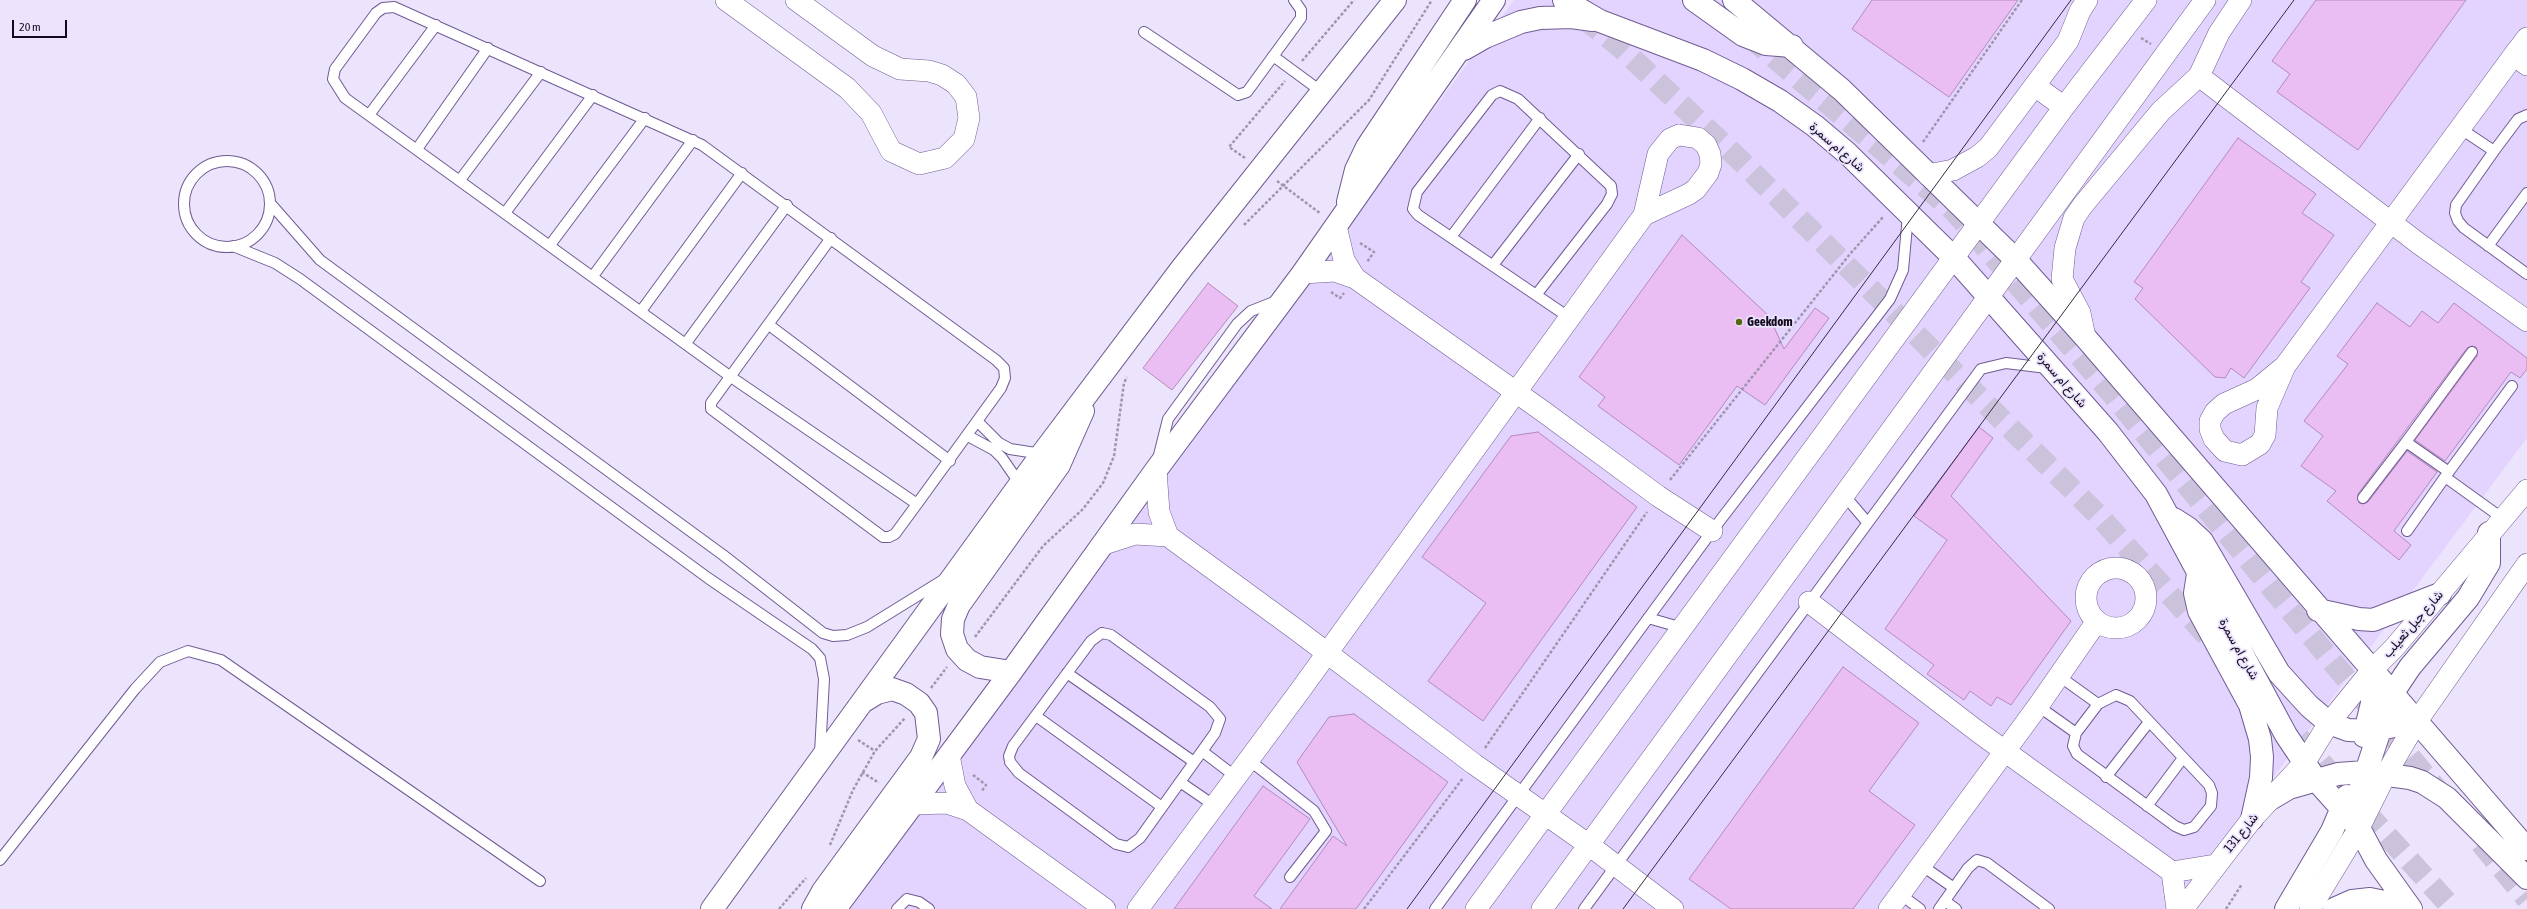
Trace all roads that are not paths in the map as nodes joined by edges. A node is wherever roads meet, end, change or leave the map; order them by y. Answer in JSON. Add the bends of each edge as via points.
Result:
{"nodes":[{"id":1,"x":726,"y":0,"type":"edge"},
{"id":2,"x":796,"y":0,"type":"edge"},
{"id":3,"x":1294,"y":0,"type":"edge"},
{"id":4,"x":1465,"y":0,"type":"edge"},
{"id":5,"x":1494,"y":0,"type":"edge"},
{"id":6,"x":1564,"y":0,"type":"edge"},
{"id":7,"x":1694,"y":0,"type":"edge"},
{"id":8,"x":1734,"y":0,"type":"edge"},
{"id":9,"x":2086,"y":0,"type":"edge"},
{"id":10,"x":2146,"y":0,"type":"edge"},
{"id":11,"x":2205,"y":0,"type":"edge"},
{"id":12,"x":2241,"y":0,"type":"edge"},
{"id":13,"x":1393,"y":1,"type":"edge"},
{"id":14,"x":1600,"y":21,"type":"junction"},
{"id":15,"x":436,"y":25,"type":"junction"},
{"id":16,"x":1144,"y":32,"type":"dead end"},
{"id":17,"x":2527,"y":38,"type":"edge"},
{"id":18,"x":1792,"y":46,"type":"junction"},
{"id":19,"x":488,"y":48,"type":"junction"},
{"id":20,"x":1460,"y":52,"type":"junction"},
{"id":21,"x":1273,"y":56,"type":"junction"},
{"id":22,"x":2521,"y":60,"type":"edge"},
{"id":23,"x":541,"y":72,"type":"junction"},
{"id":24,"x":2199,"y":76,"type":"junction"},
{"id":25,"x":2036,"y":86,"type":"junction"},
{"id":26,"x":1322,"y":92,"type":"junction"},
{"id":27,"x":592,"y":95,"type":"junction"},
{"id":28,"x":2064,"y":107,"type":"junction"},
{"id":29,"x":369,"y":115,"type":"junction"},
{"id":30,"x":2527,"y":115,"type":"edge"},
{"id":31,"x":645,"y":118,"type":"junction"},
{"id":32,"x":1540,"y":118,"type":"junction"},
{"id":33,"x":2461,"y":129,"type":"junction"},
{"id":34,"x":693,"y":140,"type":"junction"},
{"id":35,"x":417,"y":149,"type":"junction"},
{"id":36,"x":2494,"y":151,"type":"junction"},
{"id":37,"x":1579,"y":154,"type":"junction"},
{"id":38,"x":742,"y":173,"type":"junction"},
{"id":39,"x":1928,"y":175,"type":"junction"},
{"id":40,"x":460,"y":180,"type":"junction"},
{"id":41,"x":2527,"y":194,"type":"edge"},
{"id":42,"x":270,"y":203,"type":"junction"},
{"id":43,"x":786,"y":205,"type":"junction"},
{"id":44,"x":1903,"y":207,"type":"junction"},
{"id":45,"x":505,"y":213,"type":"junction"},
{"id":46,"x":1644,"y":215,"type":"dead end"},
{"id":47,"x":1341,"y":219,"type":"junction"},
{"id":48,"x":2392,"y":223,"type":"junction"},
{"id":49,"x":1979,"y":226,"type":"junction"},
{"id":50,"x":832,"y":238,"type":"junction"},
{"id":51,"x":1451,"y":238,"type":"junction"},
{"id":52,"x":550,"y":245,"type":"junction"},
{"id":53,"x":233,"y":246,"type":"junction"},
{"id":54,"x":2488,"y":246,"type":"junction"},
{"id":55,"x":1955,"y":259,"type":"junction"},
{"id":56,"x":2015,"y":259,"type":"junction"},
{"id":57,"x":1493,"y":265,"type":"junction"},
{"id":58,"x":1303,"y":273,"type":"junction"},
{"id":59,"x":2527,"y":274,"type":"edge"},
{"id":60,"x":593,"y":276,"type":"junction"},
{"id":61,"x":1355,"y":278,"type":"junction"},
{"id":62,"x":1536,"y":295,"type":"junction"},
{"id":63,"x":1989,"y":296,"type":"junction"},
{"id":64,"x":641,"y":311,"type":"junction"},
{"id":65,"x":1570,"y":318,"type":"junction"},
{"id":66,"x":2527,"y":321,"type":"edge"},
{"id":67,"x":769,"y":325,"type":"junction"},
{"id":68,"x":2085,"y":337,"type":"junction"},
{"id":69,"x":686,"y":343,"type":"junction"},
{"id":70,"x":2472,"y":352,"type":"dead end"},
{"id":71,"x":2285,"y":366,"type":"dead end"},
{"id":72,"x":2051,"y":369,"type":"junction"},
{"id":73,"x":731,"y":377,"type":"junction"},
{"id":74,"x":2512,"y":386,"type":"dead end"},
{"id":75,"x":1090,"y":391,"type":"junction"},
{"id":76,"x":1516,"y":392,"type":"junction"},
{"id":77,"x":978,"y":422,"type":"junction"},
{"id":78,"x":968,"y":436,"type":"junction"},
{"id":79,"x":2406,"y":442,"type":"junction"},
{"id":80,"x":1042,"y":454,"type":"junction"},
{"id":81,"x":950,"y":460,"type":"junction"},
{"id":82,"x":1156,"y":470,"type":"junction"},
{"id":83,"x":2447,"y":475,"type":"junction"},
{"id":84,"x":1020,"y":484,"type":"junction"},
{"id":85,"x":2527,"y":490,"type":"edge"},
{"id":86,"x":1844,"y":495,"type":"junction"},
{"id":87,"x":2363,"y":498,"type":"dead end"},
{"id":88,"x":917,"y":504,"type":"junction"},
{"id":89,"x":2169,"y":516,"type":"junction"},
{"id":90,"x":1867,"y":522,"type":"junction"},
{"id":91,"x":2496,"y":526,"type":"junction"},
{"id":92,"x":1712,"y":531,"type":"junction"},
{"id":93,"x":2407,"y":531,"type":"dead end"},
{"id":94,"x":1168,"y":536,"type":"junction"},
{"id":95,"x":1104,"y":544,"type":"junction"},
{"id":96,"x":2527,"y":564,"type":"edge"},
{"id":97,"x":960,"y":569,"type":"junction"},
{"id":98,"x":2198,"y":574,"type":"junction"},
{"id":99,"x":2440,"y":594,"type":"junction"},
{"id":100,"x":1809,"y":602,"type":"junction"},
{"id":101,"x":2318,"y":610,"type":"junction"},
{"id":102,"x":1648,"y":618,"type":"junction"},
{"id":103,"x":2097,"y":621,"type":"dead end"},
{"id":104,"x":1683,"y":628,"type":"junction"},
{"id":105,"x":1328,"y":653,"type":"junction"},
{"id":106,"x":2372,"y":670,"type":"junction"},
{"id":107,"x":1012,"y":672,"type":"junction"},
{"id":108,"x":1067,"y":673,"type":"junction"},
{"id":109,"x":2059,"y":676,"type":"junction"},
{"id":110,"x":2392,"y":694,"type":"junction"},
{"id":111,"x":864,"y":701,"type":"junction"},
{"id":112,"x":2098,"y":704,"type":"junction"},
{"id":113,"x":2038,"y":706,"type":"junction"},
{"id":114,"x":1036,"y":716,"type":"junction"},
{"id":115,"x":2418,"y":721,"type":"junction"},
{"id":116,"x":2149,"y":722,"type":"junction"},
{"id":117,"x":2329,"y":723,"type":"junction"},
{"id":118,"x":2373,"y":730,"type":"junction"},
{"id":119,"x":2076,"y":733,"type":"junction"},
{"id":120,"x":1202,"y":751,"type":"junction"},
{"id":121,"x":2005,"y":751,"type":"junction"},
{"id":122,"x":950,"y":755,"type":"junction"},
{"id":123,"x":2183,"y":758,"type":"junction"},
{"id":124,"x":1249,"y":760,"type":"junction"},
{"id":125,"x":820,"y":762,"type":"junction"},
{"id":126,"x":1194,"y":762,"type":"junction"},
{"id":127,"x":2310,"y":771,"type":"junction"},
{"id":128,"x":2369,"y":773,"type":"junction"},
{"id":129,"x":1236,"y":777,"type":"junction"},
{"id":130,"x":2106,"y":777,"type":"junction"},
{"id":131,"x":1180,"y":782,"type":"junction"},
{"id":132,"x":1518,"y":796,"type":"junction"},
{"id":133,"x":2267,"y":801,"type":"joint"},
{"id":134,"x":913,"y":804,"type":"junction"},
{"id":135,"x":1215,"y":806,"type":"junction"},
{"id":136,"x":2147,"y":806,"type":"junction"},
{"id":137,"x":1162,"y":807,"type":"junction"},
{"id":138,"x":2342,"y":808,"type":"junction"},
{"id":139,"x":968,"y":810,"type":"junction"},
{"id":140,"x":1544,"y":815,"type":"junction"},
{"id":141,"x":2252,"y":819,"type":"junction"},
{"id":142,"x":2359,"y":828,"type":"junction"},
{"id":143,"x":1589,"y":845,"type":"junction"},
{"id":144,"x":2527,"y":849,"type":"edge"},
{"id":145,"x":0,"y":860,"type":"edge"},
{"id":146,"x":1616,"y":864,"type":"junction"},
{"id":147,"x":1921,"y":865,"type":"junction"},
{"id":148,"x":2215,"y":865,"type":"junction"},
{"id":149,"x":2172,"y":872,"type":"junction"},
{"id":150,"x":1290,"y":877,"type":"dead end"},
{"id":151,"x":2527,"y":878,"type":"edge"},
{"id":152,"x":540,"y":880,"type":"dead end"},
{"id":153,"x":1954,"y":888,"type":"junction"},
{"id":154,"x":1894,"y":902,"type":"edge"},
{"id":155,"x":1942,"y":905,"type":"edge"},
{"id":156,"x":2410,"y":908,"type":"edge"},
{"id":157,"x":712,"y":909,"type":"edge"},
{"id":158,"x":813,"y":909,"type":"edge"},
{"id":159,"x":835,"y":909,"type":"edge"},
{"id":160,"x":897,"y":909,"type":"edge"},
{"id":161,"x":929,"y":909,"type":"edge"},
{"id":162,"x":1105,"y":909,"type":"edge"},
{"id":163,"x":1138,"y":909,"type":"edge"},
{"id":164,"x":1434,"y":909,"type":"edge"},
{"id":165,"x":1476,"y":909,"type":"edge"},
{"id":166,"x":1542,"y":909,"type":"edge"},
{"id":167,"x":1584,"y":909,"type":"edge"},
{"id":168,"x":1674,"y":909,"type":"edge"},
{"id":169,"x":1920,"y":909,"type":"edge"},
{"id":170,"x":1956,"y":909,"type":"edge"},
{"id":171,"x":2049,"y":909,"type":"edge"},
{"id":172,"x":2177,"y":909,"type":"edge"},
{"id":173,"x":2183,"y":909,"type":"edge"},
{"id":174,"x":2286,"y":909,"type":"edge"},
{"id":175,"x":2310,"y":909,"type":"edge"},
{"id":176,"x":2334,"y":909,"type":"edge"}],
"edges":[{"from":1,"to":2,"type":"street","via":[[847,88],[871,113],[891,151],[919,164],[945,158],[964,139],[969,118],[966,97],[956,84],[942,75],[929,71],[890,65],[873,56]]},
{"from":3,"to":21,"type":"lane","via":[[1301,10],[1301,18]]},
{"from":4,"to":47,"type":"street","via":[[1367,147],[1356,170]]},
{"from":5,"to":20,"type":"street"},
{"from":6,"to":14,"type":"street","name":"شارع ام سمرة"},
{"from":7,"to":18,"type":"street","via":[[1743,35],[1766,44]]},
{"from":8,"to":18,"type":"street"},
{"from":9,"to":25,"type":"street","via":[[2068,41]]},
{"from":10,"to":28,"type":"street"},
{"from":11,"to":56,"type":"street"},
{"from":12,"to":24,"type":"street","via":[[2213,43]]},
{"from":13,"to":26,"type":"street"},
{"from":14,"to":20,"type":"street","via":[[1571,17],[1540,18],[1521,22],[1485,37]]},
{"from":14,"to":44,"type":"street","name":"شارع ام سمرة","via":[[1703,60],[1780,101],[1848,154]]},
{"from":15,"to":19,"type":"lane"},
{"from":15,"to":29,"type":"lane"},
{"from":15,"to":29,"type":"lane","via":[[394,7],[384,8],[376,13],[335,69],[333,79],[345,98]]},
{"from":16,"to":21,"type":"lane","via":[[1238,95],[1247,92]]},
{"from":17,"to":22,"type":"street"},
{"from":18,"to":39,"type":"street","via":[[1842,90]]},
{"from":19,"to":23,"type":"lane"},
{"from":19,"to":35,"type":"lane"},
{"from":20,"to":47,"type":"street"},
{"from":21,"to":26,"type":"lane"},
{"from":22,"to":33,"type":"street"},
{"from":23,"to":27,"type":"lane"},
{"from":23,"to":40,"type":"lane"},
{"from":24,"to":48,"type":"street"},
{"from":24,"to":68,"type":"street","via":[[2161,111],[2074,218],[2065,248],[2062,279],[2080,313]]},
{"from":25,"to":28,"type":"street"},
{"from":25,"to":39,"type":"street","via":[[1988,148],[1954,170]]},
{"from":26,"to":75,"type":"street","via":[[1182,268]]},
{"from":27,"to":31,"type":"lane"},
{"from":27,"to":45,"type":"lane"},
{"from":28,"to":49,"type":"street"},
{"from":29,"to":35,"type":"lane"},
{"from":30,"to":36,"type":"lane","via":[[2518,119]]},
{"from":31,"to":34,"type":"lane"},
{"from":31,"to":52,"type":"lane"},
{"from":32,"to":37,"type":"lane"},
{"from":32,"to":51,"type":"lane"},
{"from":32,"to":51,"type":"lane","via":[[1508,93],[1500,91],[1492,95],[1417,192],[1413,208],[1418,215]]},
{"from":33,"to":36,"type":"lane"},
{"from":33,"to":48,"type":"street"},
{"from":34,"to":38,"type":"lane","via":[[713,151]]},
{"from":34,"to":60,"type":"lane"},
{"from":35,"to":40,"type":"lane"},
{"from":36,"to":54,"type":"lane","via":[[2456,205],[2454,213],[2464,228]]},
{"from":37,"to":57,"type":"lane"},
{"from":37,"to":62,"type":"lane","via":[[1611,186],[1612,194],[1607,204]]},
{"from":38,"to":43,"type":"lane"},
{"from":38,"to":64,"type":"lane"},
{"from":39,"to":49,"type":"street"},
{"from":40,"to":45,"type":"lane"},
{"from":41,"to":54,"type":"lane"},
{"from":42,"to":53,"type":"lane","via":[[267,218],[260,232],[243,244]]},
{"from":42,"to":53,"type":"lane","via":[[268,192],[257,173],[238,162],[216,163],[197,173],[185,195],[184,207],[192,229],[206,241],[223,247]]},
{"from":42,"to":97,"type":"lane","via":[[320,260],[723,555],[823,633],[833,636],[847,635],[867,627]]},
{"from":43,"to":50,"type":"lane"},
{"from":43,"to":69,"type":"lane"},
{"from":44,"to":55,"type":"street","name":"شارع ام سمرة"},
{"from":44,"to":92,"type":"lane","via":[[1903,270],[1890,300]]},
{"from":45,"to":52,"type":"lane"},
{"from":46,"to":65,"type":"street"},
{"from":47,"to":58,"type":"street"},
{"from":47,"to":61,"type":"street","via":[[1344,260]]},
{"from":48,"to":66,"type":"street"},
{"from":48,"to":71,"type":"street"},
{"from":49,"to":55,"type":"street"},
{"from":49,"to":56,"type":"street"},
{"from":50,"to":67,"type":"lane"},
{"from":50,"to":77,"type":"lane","via":[[1004,368],[1005,378],[1001,388]]},
{"from":51,"to":57,"type":"lane"},
{"from":52,"to":60,"type":"lane"},
{"from":53,"to":125,"type":"lane","via":[[275,263],[300,279],[708,578],[812,649],[820,658],[824,680]]},
{"from":54,"to":59,"type":"lane"},
{"from":55,"to":63,"type":"street","name":"شارع ام سمرة"},
{"from":55,"to":104,"type":"street"},
{"from":56,"to":63,"type":"street"},
{"from":56,"to":68,"type":"street"},
{"from":57,"to":62,"type":"lane"},
{"from":58,"to":61,"type":"street","via":[[1335,271]]},
{"from":58,"to":82,"type":"street"},
{"from":60,"to":64,"type":"lane"},
{"from":61,"to":76,"type":"street"},
{"from":62,"to":65,"type":"lane"},
{"from":63,"to":72,"type":"street","name":"شارع ام سمرة"},
{"from":63,"to":86,"type":"street"},
{"from":64,"to":69,"type":"lane"},
{"from":65,"to":76,"type":"street"},
{"from":67,"to":73,"type":"lane"},
{"from":67,"to":81,"type":"lane"},
{"from":68,"to":101,"type":"street"},
{"from":69,"to":73,"type":"lane"},
{"from":70,"to":79,"type":"lane"},
{"from":72,"to":89,"type":"street","name":"شارع ام سمرة","via":[[2108,432],[2156,494]]},
{"from":72,"to":90,"type":"lane","via":[[2006,362],[1981,369]]},
{"from":73,"to":88,"type":"lane"},
{"from":73,"to":88,"type":"lane","via":[[711,403],[713,412],[883,537],[889,538],[895,534]]},
{"from":74,"to":83,"type":"lane"},
{"from":75,"to":80,"type":"street"},
{"from":75,"to":107,"type":"street","via":[[1082,417],[1059,465],[958,605],[953,619],[952,634],[957,649],[967,660],[980,667]]},
{"from":76,"to":92,"type":"street","via":[[1658,496]]},
{"from":76,"to":105,"type":"street"},
{"from":77,"to":78,"type":"lane"},
{"from":77,"to":80,"type":"lane","via":[[999,443],[1010,449]]},
{"from":78,"to":81,"type":"lane"},
{"from":78,"to":84,"type":"lane","via":[[994,450]]},
{"from":79,"to":83,"type":"lane"},
{"from":79,"to":87,"type":"lane"},
{"from":80,"to":84,"type":"street"},
{"from":81,"to":88,"type":"lane"},
{"from":82,"to":94,"type":"street","via":[[1159,512]]},
{"from":82,"to":95,"type":"street"},
{"from":83,"to":91,"type":"lane"},
{"from":83,"to":93,"type":"lane"},
{"from":84,"to":97,"type":"street"},
{"from":85,"to":91,"type":"street","name":"شارع جبل ثعيلب"},
{"from":86,"to":90,"type":"lane"},
{"from":86,"to":143,"type":"street"},
{"from":89,"to":98,"type":"street","name":"شارع ام سمرة"},
{"from":89,"to":117,"type":"street","via":[[2202,541],[2279,673],[2301,699]]},
{"from":90,"to":100,"type":"lane"},
{"from":91,"to":99,"type":"street","name":"شارع جبل ثعيلب"},
{"from":91,"to":110,"type":"street","via":[[2486,569],[2468,598],[2410,667]]},
{"from":92,"to":102,"type":"lane"},
{"from":94,"to":95,"type":"street","via":[[1135,534]]},
{"from":94,"to":105,"type":"street"},
{"from":95,"to":107,"type":"street"},
{"from":96,"to":115,"type":"street"},
{"from":97,"to":111,"type":"street"},
{"from":98,"to":127,"type":"street","name":"شارع ام سمرة","via":[[2286,735]]},
{"from":98,"to":141,"type":"street","via":[[2195,593],[2198,611],[2250,705],[2260,740],[2261,778]]},
{"from":99,"to":101,"type":"street","via":[[2373,620]]},
{"from":99,"to":106,"type":"street","name":"شارع جبل ثعيلب"},
{"from":100,"to":121,"type":"street"},
{"from":100,"to":146,"type":"lane"},
{"from":101,"to":106,"type":"street"},
{"from":102,"to":104,"type":"lane"},
{"from":102,"to":132,"type":"lane"},
{"from":103,"to":109,"type":"street"},
{"from":104,"to":140,"type":"street"},
{"from":105,"to":124,"type":"street"},
{"from":105,"to":132,"type":"street"},
{"from":106,"to":110,"type":"street"},
{"from":106,"to":117,"type":"street","name":"شارع جبل ثعيلب"},
{"from":106,"to":118,"type":"street"},
{"from":107,"to":122,"type":"street"},
{"from":108,"to":114,"type":"lane"},
{"from":108,"to":120,"type":"lane","via":[[1095,637],[1102,633],[1111,635],[1220,718],[1219,725]]},
{"from":108,"to":126,"type":"lane"},
{"from":109,"to":112,"type":"lane"},
{"from":109,"to":113,"type":"street"},
{"from":110,"to":115,"type":"street"},
{"from":110,"to":118,"type":"street"},
{"from":111,"to":125,"type":"street"},
{"from":111,"to":158,"type":"street","via":[[877,693],[892,689],[906,694],[919,703],[926,713],[929,739],[921,757],[823,891]]},
{"from":112,"to":116,"type":"lane","via":[[2116,695],[2124,697]]},
{"from":112,"to":119,"type":"lane"},
{"from":113,"to":119,"type":"lane"},
{"from":113,"to":121,"type":"street"},
{"from":114,"to":137,"type":"lane"},
{"from":114,"to":137,"type":"lane","via":[[1013,746],[1009,756],[1010,762],[1019,773],[1121,846],[1128,847],[1140,838]]},
{"from":115,"to":118,"type":"street"},
{"from":115,"to":128,"type":"street"},
{"from":115,"to":144,"type":"street"},
{"from":116,"to":123,"type":"lane"},
{"from":116,"to":130,"type":"lane"},
{"from":117,"to":118,"type":"street","via":[[2348,730]]},
{"from":117,"to":127,"type":"street","name":"شارع جبل ثعيلب"},
{"from":118,"to":128,"type":"street"},
{"from":119,"to":130,"type":"lane","via":[[2073,746],[2077,754]]},
{"from":120,"to":126,"type":"lane"},
{"from":120,"to":129,"type":"lane"},
{"from":121,"to":147,"type":"street"},
{"from":121,"to":149,"type":"street"},
{"from":122,"to":134,"type":"street"},
{"from":122,"to":139,"type":"street","via":[[956,786]]},
{"from":123,"to":136,"type":"lane"},
{"from":123,"to":136,"type":"lane","via":[[2209,785],[2212,793],[2211,806],[2200,822],[2184,830]]},
{"from":124,"to":129,"type":"street"},
{"from":124,"to":150,"type":"lane","via":[[1314,811],[1326,831]]},
{"from":125,"to":157,"type":"street"},
{"from":126,"to":131,"type":"lane"},
{"from":127,"to":128,"type":"street"},
{"from":127,"to":133,"type":"street"},
{"from":127,"to":138,"type":"street","name":"شارع ام سمرة"},
{"from":128,"to":138,"type":"street"},
{"from":128,"to":142,"type":"street","via":[[2359,798]]},
{"from":128,"to":151,"type":"street","via":[[2422,782],[2447,798]]},
{"from":129,"to":135,"type":"street"},
{"from":130,"to":136,"type":"lane"},
{"from":131,"to":135,"type":"lane"},
{"from":131,"to":137,"type":"lane"},
{"from":132,"to":140,"type":"street"},
{"from":132,"to":164,"type":"lane"},
{"from":133,"to":141,"type":"street","name":"شارع 131"},
{"from":134,"to":139,"type":"street","via":[[947,803]]},
{"from":134,"to":159,"type":"street"},
{"from":135,"to":163,"type":"street"},
{"from":138,"to":142,"type":"street","name":"شارع ام سمرة"},
{"from":138,"to":174,"type":"street","via":[[2324,846]]},
{"from":139,"to":162,"type":"street"},
{"from":140,"to":143,"type":"street"},
{"from":140,"to":165,"type":"street"},
{"from":141,"to":148,"type":"street","name":"شارع 131"},
{"from":142,"to":156,"type":"street","name":"شارع ام سمرة","via":[[2376,860]]},
{"from":142,"to":175,"type":"street"},
{"from":143,"to":146,"type":"street"},
{"from":143,"to":166,"type":"street"},
{"from":145,"to":152,"type":"lane","via":[[135,689],[160,662],[188,651],[221,660]]},
{"from":146,"to":167,"type":"lane"},
{"from":146,"to":168,"type":"street"},
{"from":147,"to":153,"type":"lane"},
{"from":147,"to":154,"type":"street"},
{"from":148,"to":149,"type":"street"},
{"from":148,"to":173,"type":"street","name":"شارع 131"},
{"from":149,"to":172,"type":"street"},
{"from":153,"to":155,"type":"lane"},
{"from":153,"to":171,"type":"lane","via":[[1972,864],[1982,861]]},
{"from":154,"to":169,"type":"lane"},
{"from":155,"to":170,"type":"lane"},
{"from":156,"to":176,"type":"street","via":[[2370,900],[2352,900]]},
{"from":160,"to":161,"type":"lane","via":[[907,900],[919,902]]}]}
